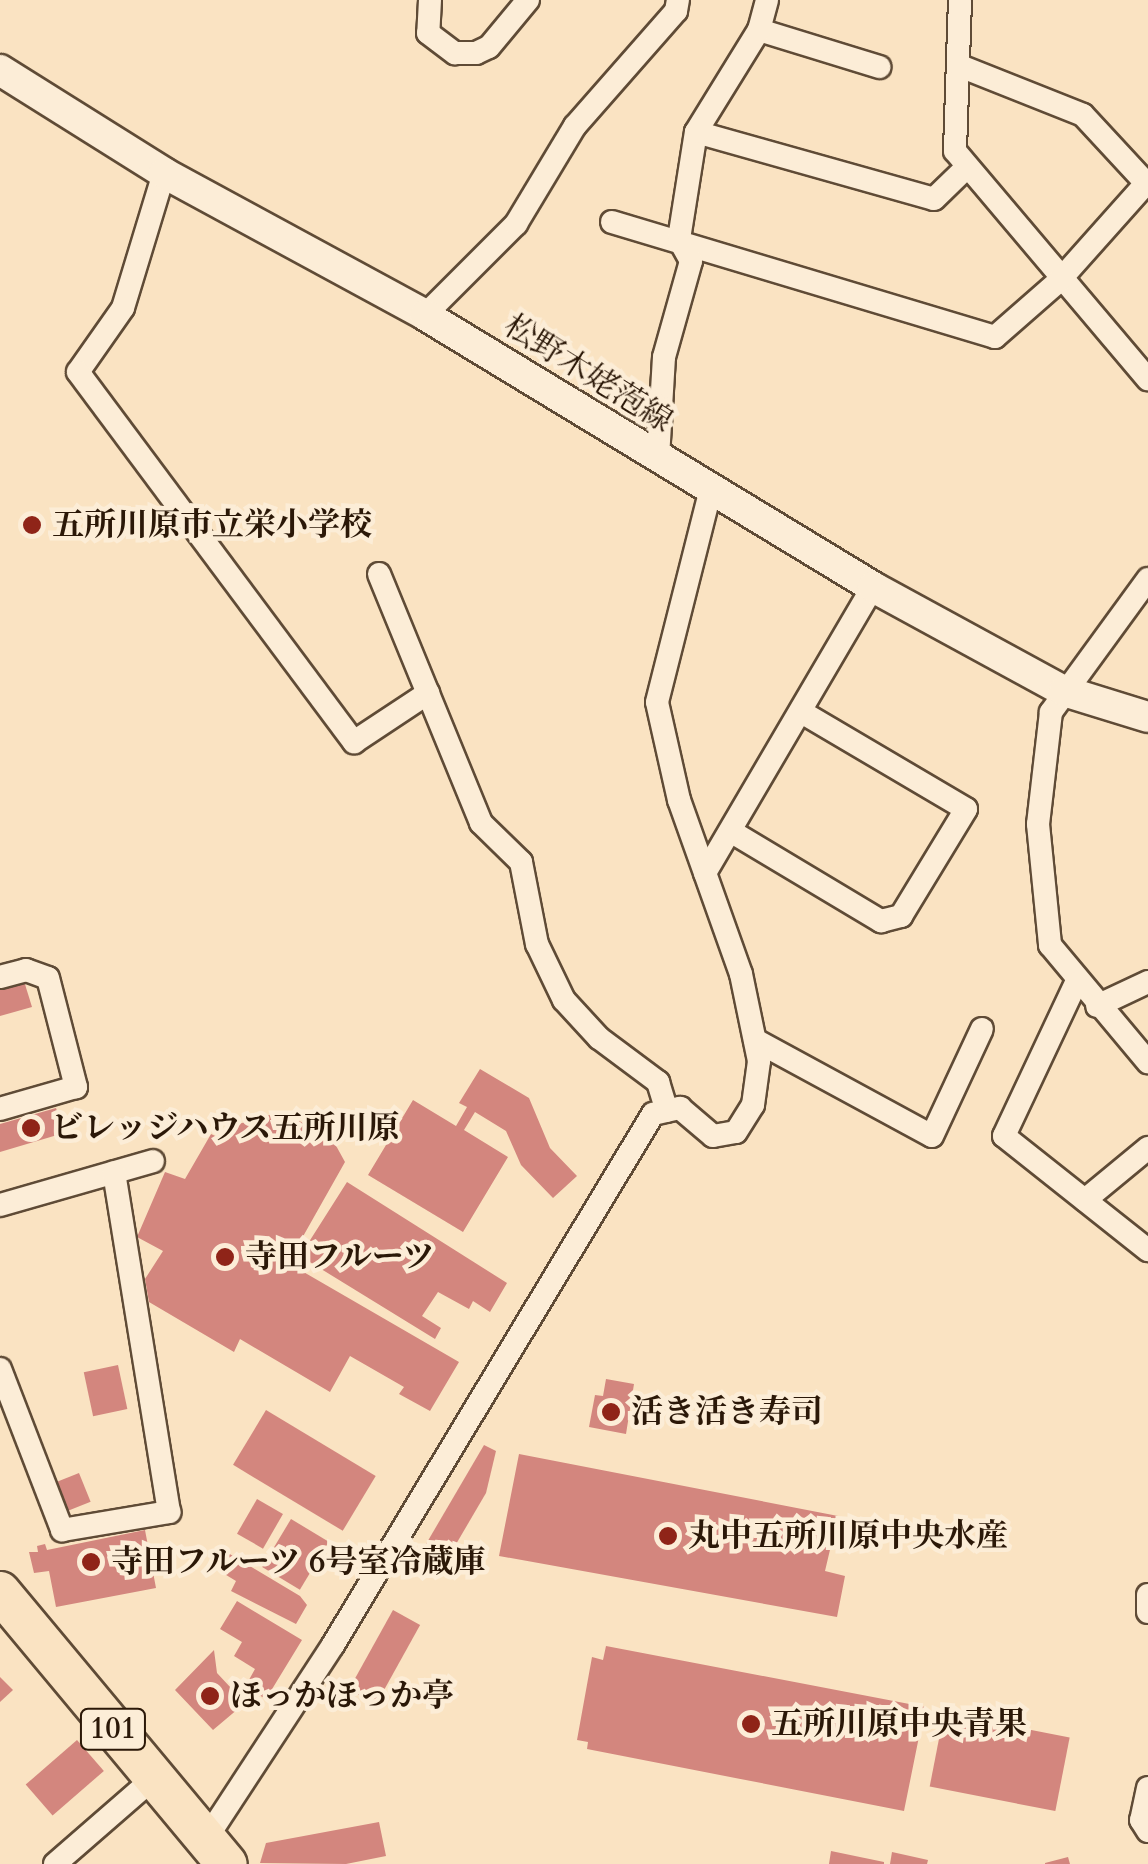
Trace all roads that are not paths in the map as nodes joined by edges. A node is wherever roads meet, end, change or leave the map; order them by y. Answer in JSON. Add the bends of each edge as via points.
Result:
{"nodes":[{"id":1,"x":430,"y":0,"type":"edge"},
{"id":2,"x":528,"y":0,"type":"edge"},
{"id":3,"x":678,"y":0,"type":"edge"},
{"id":4,"x":767,"y":0,"type":"edge"},
{"id":5,"x":960,"y":0,"type":"edge"},
{"id":6,"x":759,"y":30,"type":"junction"},
{"id":7,"x":878,"y":66,"type":"dead end"},
{"id":8,"x":960,"y":66,"type":"junction"},
{"id":9,"x":0,"y":70,"type":"edge"},
{"id":10,"x":696,"y":132,"type":"junction"},
{"id":11,"x":966,"y":168,"type":"junction"},
{"id":12,"x":164,"y":173,"type":"junction"},
{"id":13,"x":1147,"y":182,"type":"edge"},
{"id":14,"x":612,"y":222,"type":"dead end"},
{"id":15,"x":679,"y":239,"type":"junction"},
{"id":16,"x":1059,"y":281,"type":"junction"},
{"id":17,"x":425,"y":315,"type":"junction"},
{"id":18,"x":1148,"y":379,"type":"edge"},
{"id":19,"x":658,"y":458,"type":"junction"},
{"id":20,"x":710,"y":493,"type":"junction"},
{"id":21,"x":378,"y":574,"type":"dead end"},
{"id":22,"x":1148,"y":579,"type":"edge"},
{"id":23,"x":873,"y":588,"type":"junction"},
{"id":24,"x":1064,"y":692,"type":"junction"},
{"id":25,"x":428,"y":693,"type":"junction"},
{"id":26,"x":801,"y":712,"type":"junction"},
{"id":27,"x":1148,"y":717,"type":"edge"},
{"id":28,"x":732,"y":832,"type":"junction"},
{"id":29,"x":705,"y":873,"type":"junction"},
{"id":30,"x":0,"y":977,"type":"edge"},
{"id":31,"x":1148,"y":982,"type":"edge"},
{"id":32,"x":1076,"y":983,"type":"junction"},
{"id":33,"x":1097,"y":1006,"type":"junction"},
{"id":34,"x":982,"y":1029,"type":"dead end"},
{"id":35,"x":755,"y":1040,"type":"junction"},
{"id":36,"x":1148,"y":1062,"type":"edge"},
{"id":37,"x":0,"y":1109,"type":"edge"},
{"id":38,"x":668,"y":1111,"type":"junction"},
{"id":39,"x":1148,"y":1148,"type":"edge"},
{"id":40,"x":153,"y":1161,"type":"dead end"},
{"id":41,"x":114,"y":1172,"type":"junction"},
{"id":42,"x":1085,"y":1200,"type":"junction"},
{"id":43,"x":0,"y":1205,"type":"edge"},
{"id":44,"x":1148,"y":1250,"type":"edge"},
{"id":45,"x":0,"y":1370,"type":"edge"},
{"id":46,"x":0,"y":1592,"type":"edge"},
{"id":47,"x":1148,"y":1595,"type":"edge"},
{"id":48,"x":1148,"y":1612,"type":"edge"},
{"id":49,"x":154,"y":1778,"type":"junction"},
{"id":50,"x":1148,"y":1788,"type":"edge"},
{"id":51,"x":1148,"y":1830,"type":"edge"},
{"id":52,"x":216,"y":1852,"type":"edge"},
{"id":53,"x":56,"y":1864,"type":"edge"}],
"edges":[{"from":1,"to":2,"type":"street","via":[[428,33],[456,53],[489,47]]},
{"from":3,"to":17,"type":"street","via":[[575,126],[516,224]]},
{"from":4,"to":6,"type":"street"},
{"from":5,"to":8,"type":"street"},
{"from":6,"to":7,"type":"street"},
{"from":6,"to":10,"type":"street"},
{"from":8,"to":11,"type":"street","via":[[952,131]]},
{"from":8,"to":13,"type":"street","via":[[1083,116]]},
{"from":9,"to":12,"type":"main road","name":"松野木姥萢線"},
{"from":10,"to":11,"type":"street","via":[[934,198]]},
{"from":10,"to":15,"type":"street"},
{"from":11,"to":16,"type":"street"},
{"from":12,"to":17,"type":"main road","name":"松野木姥萢線"},
{"from":12,"to":25,"type":"street","via":[[123,308],[78,372],[354,742]]},
{"from":13,"to":16,"type":"street"},
{"from":14,"to":15,"type":"street"},
{"from":15,"to":16,"type":"street","via":[[995,337]]},
{"from":15,"to":19,"type":"street","via":[[691,260],[664,357]]},
{"from":16,"to":18,"type":"street"},
{"from":17,"to":19,"type":"main road","name":"松野木姥萢線"},
{"from":19,"to":20,"type":"main road","name":"松野木姥萢線"},
{"from":20,"to":23,"type":"main road","name":"松野木姥萢線"},
{"from":20,"to":29,"type":"street","via":[[657,702],[660,738]]},
{"from":21,"to":25,"type":"street"},
{"from":22,"to":24,"type":"street"},
{"from":23,"to":24,"type":"main road","name":"松野木姥萢線"},
{"from":23,"to":26,"type":"street"},
{"from":24,"to":27,"type":"main road","name":"松野木姥萢線"},
{"from":24,"to":32,"type":"street","via":[[1051,712],[1038,824],[1040,892],[1050,945]]},
{"from":25,"to":38,"type":"street","via":[[482,823],[521,862],[538,944],[564,1000],[599,1038],[658,1082]]},
{"from":26,"to":28,"type":"street"},
{"from":26,"to":28,"type":"street","via":[[966,809],[901,916],[881,921]]},
{"from":28,"to":29,"type":"street"},
{"from":29,"to":35,"type":"street","via":[[741,974]]},
{"from":30,"to":37,"type":"street","via":[[26,970],[48,978],[76,1086]]},
{"from":31,"to":33,"type":"street"},
{"from":32,"to":33,"type":"street"},
{"from":32,"to":42,"type":"street","via":[[1004,1136]]},
{"from":33,"to":36,"type":"street"},
{"from":34,"to":35,"type":"street","via":[[932,1136]]},
{"from":35,"to":38,"type":"street","via":[[753,1105],[736,1132],[713,1136],[680,1108]]},
{"from":38,"to":52,"type":"street","via":[[653,1114]]},
{"from":39,"to":42,"type":"street"},
{"from":40,"to":41,"type":"street"},
{"from":41,"to":43,"type":"street"},
{"from":41,"to":45,"type":"street","via":[[169,1512],[62,1530]]},
{"from":42,"to":44,"type":"street"},
{"from":46,"to":49,"type":"highway","number":"101"},
{"from":47,"to":48,"type":"street"},
{"from":49,"to":52,"type":"highway","number":"101"},
{"from":49,"to":53,"type":"street"},
{"from":50,"to":51,"type":"street","via":[[1140,1820]]}]}
